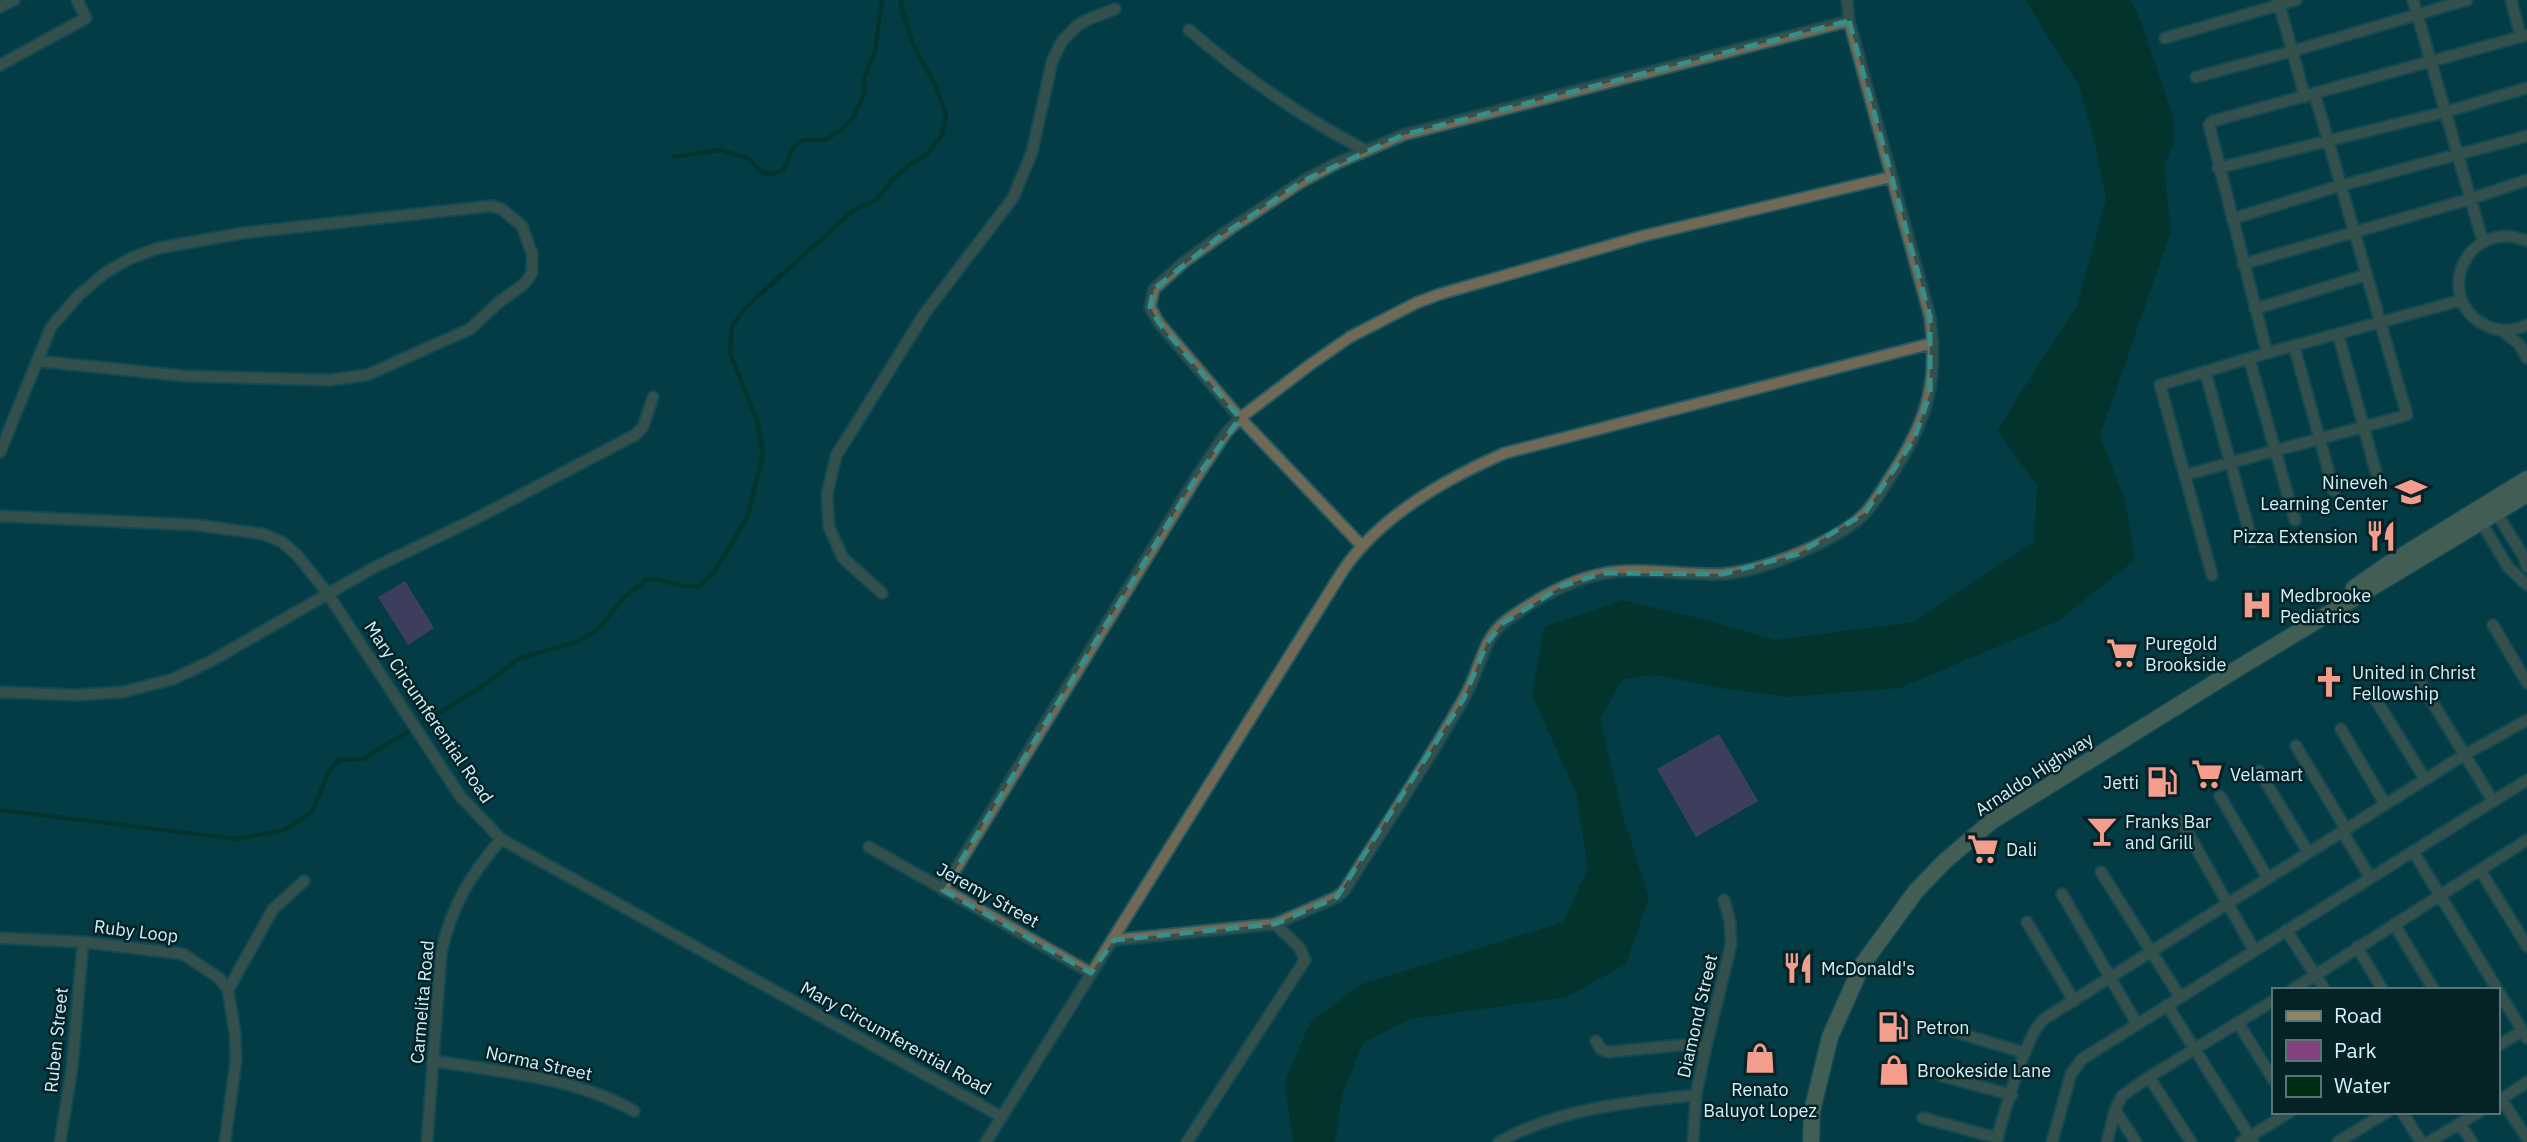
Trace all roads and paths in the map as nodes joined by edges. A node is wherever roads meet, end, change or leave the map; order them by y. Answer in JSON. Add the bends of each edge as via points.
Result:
{"nodes":[{"id":1,"x":14,"y":0,"type":"edge"},
{"id":2,"x":77,"y":0,"type":"edge"},
{"id":3,"x":1847,"y":0,"type":"edge"},
{"id":4,"x":2296,"y":0,"type":"edge"},
{"id":5,"x":2413,"y":0,"type":"edge"},
{"id":6,"x":2467,"y":0,"type":"edge"},
{"id":7,"x":2511,"y":0,"type":"edge"},
{"id":8,"x":2278,"y":2,"type":"edge"},
{"id":9,"x":0,"y":7,"type":"edge"},
{"id":10,"x":1115,"y":9,"type":"dead end"},
{"id":11,"x":2417,"y":15,"type":"junction"},
{"id":12,"x":1849,"y":20,"type":"junction"},
{"id":13,"x":1189,"y":30,"type":"dead end"},
{"id":14,"x":2524,"y":36,"type":"edge"},
{"id":15,"x":2165,"y":38,"type":"dead end"},
{"id":16,"x":2293,"y":51,"type":"junction"},
{"id":17,"x":2431,"y":63,"type":"junction"},
{"id":18,"x":0,"y":65,"type":"edge"},
{"id":19,"x":2196,"y":77,"type":"dead end"},
{"id":20,"x":2527,"y":88,"type":"edge"},
{"id":21,"x":2310,"y":96,"type":"junction"},
{"id":22,"x":2445,"y":112,"type":"junction"},
{"id":23,"x":2527,"y":136,"type":"edge"},
{"id":24,"x":2326,"y":140,"type":"junction"},
{"id":25,"x":1365,"y":150,"type":"junction"},
{"id":26,"x":2456,"y":154,"type":"junction"},
{"id":27,"x":2218,"y":168,"type":"junction"},
{"id":28,"x":1891,"y":177,"type":"junction"},
{"id":29,"x":2527,"y":180,"type":"edge"},
{"id":30,"x":2339,"y":186,"type":"junction"},
{"id":31,"x":2470,"y":199,"type":"junction"},
{"id":32,"x":2232,"y":219,"type":"junction"},
{"id":33,"x":2353,"y":232,"type":"junction"},
{"id":34,"x":2527,"y":241,"type":"edge"},
{"id":35,"x":2483,"y":242,"type":"junction"},
{"id":36,"x":2243,"y":264,"type":"junction"},
{"id":37,"x":2366,"y":275,"type":"junction"},
{"id":38,"x":2462,"y":300,"type":"junction"},
{"id":39,"x":2256,"y":309,"type":"junction"},
{"id":40,"x":2380,"y":323,"type":"junction"},
{"id":41,"x":2527,"y":325,"type":"edge"},
{"id":42,"x":2500,"y":330,"type":"junction"},
{"id":43,"x":2338,"y":334,"type":"junction"},
{"id":44,"x":1933,"y":343,"type":"junction"},
{"id":45,"x":2294,"y":346,"type":"junction"},
{"id":46,"x":2267,"y":353,"type":"junction"},
{"id":47,"x":2249,"y":358,"type":"junction"},
{"id":48,"x":2527,"y":358,"type":"edge"},
{"id":49,"x":38,"y":361,"type":"junction"},
{"id":50,"x":2205,"y":371,"type":"junction"},
{"id":51,"x":653,"y":397,"type":"dead end"},
{"id":52,"x":1240,"y":418,"type":"junction"},
{"id":53,"x":2363,"y":427,"type":"junction"},
{"id":54,"x":2319,"y":438,"type":"junction"},
{"id":55,"x":0,"y":452,"type":"edge"},
{"id":56,"x":2274,"y":452,"type":"junction"},
{"id":57,"x":2230,"y":464,"type":"junction"},
{"id":58,"x":2376,"y":472,"type":"dead end"},
{"id":59,"x":2185,"y":475,"type":"junction"},
{"id":60,"x":2527,"y":479,"type":"edge"},
{"id":61,"x":2334,"y":491,"type":"dead end"},
{"id":62,"x":2527,"y":494,"type":"edge"},
{"id":63,"x":2493,"y":507,"type":"junction"},
{"id":64,"x":0,"y":516,"type":"edge"},
{"id":65,"x":2478,"y":517,"type":"junction"},
{"id":66,"x":2295,"y":520,"type":"dead end"},
{"id":67,"x":2252,"y":541,"type":"dead end"},
{"id":68,"x":1362,"y":547,"type":"junction"},
{"id":69,"x":2527,"y":567,"type":"edge"},
{"id":70,"x":2212,"y":575,"type":"dead end"},
{"id":71,"x":2527,"y":585,"type":"edge"},
{"id":72,"x":882,"y":593,"type":"dead end"},
{"id":73,"x":328,"y":594,"type":"junction"},
{"id":74,"x":2493,"y":625,"type":"dead end"},
{"id":75,"x":2420,"y":682,"type":"dead end"},
{"id":76,"x":2527,"y":683,"type":"edge"},
{"id":77,"x":0,"y":692,"type":"edge"},
{"id":78,"x":2376,"y":700,"type":"dead end"},
{"id":79,"x":2527,"y":720,"type":"edge"},
{"id":80,"x":2341,"y":729,"type":"dead end"},
{"id":81,"x":2296,"y":746,"type":"dead end"},
{"id":82,"x":2464,"y":755,"type":"junction"},
{"id":83,"x":2259,"y":771,"type":"dead end"},
{"id":84,"x":2425,"y":779,"type":"junction"},
{"id":85,"x":2527,"y":780,"type":"edge"},
{"id":86,"x":2220,"y":796,"type":"dead end"},
{"id":87,"x":2493,"y":801,"type":"junction"},
{"id":88,"x":2385,"y":804,"type":"junction"},
{"id":89,"x":2181,"y":821,"type":"dead end"},
{"id":90,"x":2344,"y":830,"type":"junction"},
{"id":91,"x":501,"y":839,"type":"junction"},
{"id":92,"x":2524,"y":842,"type":"edge"},
{"id":93,"x":869,"y":848,"type":"dead end"},
{"id":94,"x":2413,"y":851,"type":"junction"},
{"id":95,"x":2308,"y":852,"type":"junction"},
{"id":96,"x":2527,"y":855,"type":"edge"},
{"id":97,"x":2480,"y":870,"type":"junction"},
{"id":98,"x":2101,"y":872,"type":"dead end"},
{"id":99,"x":2267,"y":877,"type":"junction"},
{"id":100,"x":2370,"y":877,"type":"junction"},
{"id":101,"x":304,"y":881,"type":"dead end"},
{"id":102,"x":943,"y":890,"type":"junction"},
{"id":103,"x":2062,"y":894,"type":"dead end"},
{"id":104,"x":2439,"y":896,"type":"junction"},
{"id":105,"x":1724,"y":900,"type":"dead end"},
{"id":106,"x":2228,"y":902,"type":"junction"},
{"id":107,"x":2027,"y":922,"type":"dead end"},
{"id":108,"x":1275,"y":924,"type":"junction"},
{"id":109,"x":2394,"y":924,"type":"junction"},
{"id":110,"x":2286,"y":930,"type":"junction"},
{"id":111,"x":0,"y":938,"type":"edge"},
{"id":112,"x":1114,"y":940,"type":"junction"},
{"id":113,"x":83,"y":942,"type":"junction"},
{"id":114,"x":2527,"y":946,"type":"edge"},
{"id":115,"x":2357,"y":947,"type":"junction"},
{"id":116,"x":2254,"y":950,"type":"junction"},
{"id":117,"x":2152,"y":951,"type":"junction"},
{"id":118,"x":1091,"y":973,"type":"junction"},
{"id":119,"x":2315,"y":976,"type":"junction"},
{"id":120,"x":2112,"y":977,"type":"junction"},
{"id":121,"x":2295,"y":988,"type":"edge"},
{"id":122,"x":2324,"y":988,"type":"edge"},
{"id":123,"x":2382,"y":988,"type":"edge"},
{"id":124,"x":2433,"y":988,"type":"edge"},
{"id":125,"x":2491,"y":988,"type":"edge"},
{"id":126,"x":229,"y":990,"type":"junction"},
{"id":127,"x":2180,"y":997,"type":"junction"},
{"id":128,"x":2499,"y":999,"type":"edge"},
{"id":129,"x":2074,"y":1001,"type":"junction"},
{"id":130,"x":2272,"y":1002,"type":"edge"},
{"id":131,"x":2167,"y":1004,"type":"junction"},
{"id":132,"x":2238,"y":1023,"type":"junction"},
{"id":133,"x":2137,"y":1024,"type":"junction"},
{"id":134,"x":1952,"y":1031,"type":"dead end"},
{"id":135,"x":2525,"y":1035,"type":"edge"},
{"id":136,"x":1596,"y":1041,"type":"dead end"},
{"id":137,"x":2499,"y":1045,"type":"edge"},
{"id":138,"x":1706,"y":1047,"type":"junction"},
{"id":139,"x":2195,"y":1049,"type":"junction"},
{"id":140,"x":2025,"y":1053,"type":"junction"},
{"id":141,"x":433,"y":1061,"type":"junction"},
{"id":142,"x":1942,"y":1076,"type":"dead end"},
{"id":143,"x":2149,"y":1077,"type":"junction"},
{"id":144,"x":2272,"y":1077,"type":"edge"},
{"id":145,"x":2527,"y":1082,"type":"edge"},
{"id":146,"x":1696,"y":1095,"type":"junction"},
{"id":147,"x":2011,"y":1095,"type":"junction"},
{"id":148,"x":2499,"y":1100,"type":"edge"},
{"id":149,"x":2115,"y":1110,"type":"junction"},
{"id":150,"x":634,"y":1111,"type":"dead end"},
{"id":151,"x":2287,"y":1114,"type":"edge"},
{"id":152,"x":2384,"y":1114,"type":"edge"},
{"id":153,"x":2403,"y":1114,"type":"edge"},
{"id":154,"x":2476,"y":1114,"type":"edge"},
{"id":155,"x":1002,"y":1117,"type":"junction"},
{"id":156,"x":1923,"y":1118,"type":"dead end"},
{"id":157,"x":2460,"y":1124,"type":"junction"},
{"id":158,"x":2527,"y":1138,"type":"edge"},
{"id":159,"x":2248,"y":1140,"type":"edge"},
{"id":160,"x":1997,"y":1141,"type":"edge"},
{"id":161,"x":61,"y":1142,"type":"edge"},
{"id":162,"x":225,"y":1142,"type":"edge"},
{"id":163,"x":427,"y":1142,"type":"edge"},
{"id":164,"x":986,"y":1142,"type":"edge"},
{"id":165,"x":1187,"y":1142,"type":"edge"},
{"id":166,"x":1499,"y":1142,"type":"edge"},
{"id":167,"x":1693,"y":1142,"type":"edge"},
{"id":168,"x":1811,"y":1142,"type":"edge"},
{"id":169,"x":2052,"y":1142,"type":"edge"},
{"id":170,"x":2106,"y":1142,"type":"edge"},
{"id":171,"x":2136,"y":1142,"type":"edge"},
{"id":172,"x":2192,"y":1142,"type":"edge"},
{"id":173,"x":2338,"y":1142,"type":"edge"},
{"id":174,"x":2421,"y":1142,"type":"edge"},
{"id":175,"x":2429,"y":1142,"type":"edge"},
{"id":176,"x":2472,"y":1142,"type":"edge"}],
"edges":[{"from":1,"to":9,"type":"street"},
{"from":2,"to":18,"type":"street","via":[[86,18]]},
{"from":3,"to":12,"type":"street"},
{"from":4,"to":8,"type":"street"},
{"from":5,"to":11,"type":"street"},
{"from":6,"to":11,"type":"street"},
{"from":7,"to":14,"type":"street"},
{"from":8,"to":15,"type":"street"},
{"from":8,"to":16,"type":"street"},
{"from":10,"to":72,"type":"street","via":[[1078,25],[1062,41],[1052,62],[1032,152],[1013,198],[925,313],[836,456],[827,494],[830,527],[843,558]]},
{"from":11,"to":16,"type":"street"},
{"from":11,"to":17,"type":"street"},
{"from":12,"to":25,"type":"street","via":[[1427,127]]},
{"from":12,"to":28,"type":"street"},
{"from":13,"to":25,"type":"street","via":[[1294,110]]},
{"from":14,"to":17,"type":"street"},
{"from":16,"to":19,"type":"street"},
{"from":16,"to":21,"type":"street"},
{"from":17,"to":21,"type":"street"},
{"from":17,"to":22,"type":"street"},
{"from":20,"to":22,"type":"street"},
{"from":21,"to":24,"type":"street"},
{"from":21,"to":27,"type":"street","via":[[2213,121],[2208,129]]},
{"from":22,"to":24,"type":"street"},
{"from":22,"to":26,"type":"street"},
{"from":23,"to":26,"type":"street"},
{"from":24,"to":27,"type":"street"},
{"from":24,"to":30,"type":"street"},
{"from":25,"to":52,"type":"street","via":[[1303,181],[1230,229],[1154,289],[1150,307],[1158,323]]},
{"from":26,"to":30,"type":"street"},
{"from":26,"to":31,"type":"street"},
{"from":27,"to":32,"type":"street"},
{"from":28,"to":44,"type":"street"},
{"from":28,"to":52,"type":"street","via":[[1643,236],[1440,294],[1350,337]]},
{"from":29,"to":31,"type":"street"},
{"from":30,"to":32,"type":"street"},
{"from":30,"to":33,"type":"street"},
{"from":31,"to":33,"type":"street"},
{"from":31,"to":35,"type":"street"},
{"from":32,"to":36,"type":"street"},
{"from":33,"to":36,"type":"street"},
{"from":33,"to":37,"type":"street"},
{"from":34,"to":35,"type":"street","via":[[2504,236]]},
{"from":35,"to":38,"type":"street","via":[[2464,261],[2459,287]]},
{"from":36,"to":39,"type":"street"},
{"from":37,"to":39,"type":"street"},
{"from":37,"to":40,"type":"street"},
{"from":38,"to":40,"type":"street"},
{"from":38,"to":42,"type":"street","via":[[2477,320]]},
{"from":39,"to":46,"type":"street"},
{"from":40,"to":43,"type":"street"},
{"from":40,"to":53,"type":"street","via":[[2407,415]]},
{"from":41,"to":42,"type":"street"},
{"from":42,"to":48,"type":"street","via":[[2519,344]]},
{"from":43,"to":45,"type":"street"},
{"from":43,"to":53,"type":"street"},
{"from":44,"to":68,"type":"street","via":[[1505,453],[1409,506]]},
{"from":44,"to":108,"type":"street","via":[[1930,393],[1921,424],[1865,513],[1815,545],[1770,563],[1723,574],[1603,573],[1562,586],[1516,614],[1496,629],[1487,643],[1464,698],[1343,891]]},
{"from":45,"to":46,"type":"street"},
{"from":45,"to":54,"type":"street"},
{"from":46,"to":47,"type":"street"},
{"from":47,"to":50,"type":"street"},
{"from":47,"to":56,"type":"street"},
{"from":49,"to":49,"type":"street","via":[[184,376],[329,380],[368,375],[470,329],[524,284],[532,273],[532,254],[522,226],[491,206],[243,233],[158,248],[104,273],[79,295],[51,327]]},
{"from":49,"to":55,"type":"street"},
{"from":50,"to":57,"type":"street"},
{"from":50,"to":59,"type":"street","via":[[2160,385]]},
{"from":51,"to":73,"type":"street","via":[[643,427],[635,435]]},
{"from":52,"to":68,"type":"street"},
{"from":52,"to":102,"type":"street","via":[[1196,478]]},
{"from":53,"to":54,"type":"street"},
{"from":53,"to":58,"type":"street"},
{"from":54,"to":56,"type":"street"},
{"from":54,"to":61,"type":"street"},
{"from":56,"to":57,"type":"street"},
{"from":56,"to":66,"type":"street"},
{"from":57,"to":59,"type":"street"},
{"from":57,"to":67,"type":"street"},
{"from":59,"to":70,"type":"street"},
{"from":60,"to":63,"type":"main road","name":"Arnaldo Highway"},
{"from":62,"to":63,"type":"main road","name":"Arnaldo Highway"},
{"from":63,"to":65,"type":"main road","name":"Arnaldo Highway"},
{"from":63,"to":69,"type":"street"},
{"from":64,"to":73,"type":"street","name":"Mary Circumferential Road","via":[[263,534],[298,556]]},
{"from":65,"to":71,"type":"street","via":[[2508,567]]},
{"from":65,"to":168,"type":"main road","name":"Arnaldo Highway","via":[[1993,821],[1945,861],[1916,891],[1863,962],[1830,1037],[1812,1111]]},
{"from":68,"to":112,"type":"street","via":[[1342,572]]},
{"from":73,"to":77,"type":"street","via":[[173,679],[123,692]]},
{"from":73,"to":91,"type":"street","name":"Mary Circumferential Road","via":[[460,796]]},
{"from":74,"to":76,"type":"street"},
{"from":75,"to":82,"type":"street"},
{"from":78,"to":84,"type":"street"},
{"from":79,"to":82,"type":"street"},
{"from":80,"to":88,"type":"street"},
{"from":81,"to":90,"type":"street"},
{"from":82,"to":84,"type":"street"},
{"from":82,"to":87,"type":"street"},
{"from":83,"to":95,"type":"street"},
{"from":84,"to":88,"type":"street"},
{"from":85,"to":87,"type":"street"},
{"from":86,"to":99,"type":"street"},
{"from":87,"to":94,"type":"street"},
{"from":88,"to":90,"type":"street"},
{"from":89,"to":106,"type":"street"},
{"from":90,"to":95,"type":"street"},
{"from":90,"to":100,"type":"street"},
{"from":91,"to":141,"type":"street","name":"Carmelita Road","via":[[479,865],[449,920]]},
{"from":91,"to":155,"type":"street","name":"Mary Circumferential Road"},
{"from":92,"to":96,"type":"street"},
{"from":92,"to":97,"type":"street"},
{"from":93,"to":102,"type":"street","name":"Jeremy Street"},
{"from":94,"to":100,"type":"street"},
{"from":94,"to":104,"type":"street"},
{"from":95,"to":99,"type":"street"},
{"from":97,"to":104,"type":"street"},
{"from":97,"to":114,"type":"street"},
{"from":98,"to":117,"type":"street"},
{"from":99,"to":106,"type":"street"},
{"from":100,"to":110,"type":"street"},
{"from":101,"to":126,"type":"street","via":[[273,909]]},
{"from":102,"to":118,"type":"street","name":"Jeremy Street"},
{"from":103,"to":120,"type":"street"},
{"from":104,"to":109,"type":"street"},
{"from":104,"to":125,"type":"street"},
{"from":105,"to":138,"type":"street","name":"Diamond Street","via":[[1731,945]]},
{"from":106,"to":116,"type":"street"},
{"from":106,"to":117,"type":"street"},
{"from":107,"to":129,"type":"street"},
{"from":108,"to":112,"type":"street"},
{"from":108,"to":165,"type":"street","via":[[1299,947],[1305,960]]},
{"from":109,"to":115,"type":"street"},
{"from":109,"to":124,"type":"street"},
{"from":110,"to":116,"type":"street"},
{"from":110,"to":119,"type":"street"},
{"from":111,"to":113,"type":"street","name":"Ruby Loop"},
{"from":112,"to":118,"type":"street"},
{"from":113,"to":126,"type":"street","name":"Ruby Loop","via":[[183,954]]},
{"from":113,"to":161,"type":"street","name":"Ruben Street"},
{"from":115,"to":119,"type":"street"},
{"from":115,"to":123,"type":"street"},
{"from":116,"to":127,"type":"street"},
{"from":117,"to":120,"type":"street"},
{"from":117,"to":127,"type":"street"},
{"from":118,"to":155,"type":"street"},
{"from":119,"to":121,"type":"street"},
{"from":119,"to":122,"type":"street"},
{"from":120,"to":129,"type":"street"},
{"from":120,"to":133,"type":"street"},
{"from":126,"to":162,"type":"street","via":[[236,1060]]},
{"from":127,"to":131,"type":"street"},
{"from":128,"to":135,"type":"street"},
{"from":129,"to":140,"type":"street","via":[[2038,1024]]},
{"from":130,"to":132,"type":"street"},
{"from":131,"to":133,"type":"street"},
{"from":131,"to":139,"type":"street"},
{"from":132,"to":139,"type":"street"},
{"from":132,"to":144,"type":"street"},
{"from":133,"to":169,"type":"street","via":[[2074,1068]]},
{"from":134,"to":140,"type":"street"},
{"from":135,"to":137,"type":"street"},
{"from":136,"to":138,"type":"street","via":[[1608,1052]]},
{"from":138,"to":146,"type":"street","name":"Diamond Street"},
{"from":139,"to":143,"type":"street"},
{"from":139,"to":159,"type":"street"},
{"from":140,"to":147,"type":"street"},
{"from":141,"to":150,"type":"street","name":"Norma Street","via":[[569,1084]]},
{"from":141,"to":163,"type":"street","name":"Carmelita Road"},
{"from":142,"to":147,"type":"street"},
{"from":143,"to":149,"type":"street","via":[[2122,1096]]},
{"from":143,"to":172,"type":"street"},
{"from":145,"to":148,"type":"street"},
{"from":146,"to":166,"type":"street","via":[[1597,1107],[1535,1125]]},
{"from":146,"to":167,"type":"street","name":"Diamond Street"},
{"from":147,"to":160,"type":"street"},
{"from":148,"to":158,"type":"street"},
{"from":149,"to":170,"type":"street"},
{"from":149,"to":171,"type":"street"},
{"from":151,"to":159,"type":"street"},
{"from":152,"to":173,"type":"street"},
{"from":153,"to":174,"type":"street"},
{"from":154,"to":157,"type":"street"},
{"from":155,"to":164,"type":"street"},
{"from":156,"to":160,"type":"street"},
{"from":157,"to":175,"type":"street"},
{"from":157,"to":176,"type":"street"}]}
